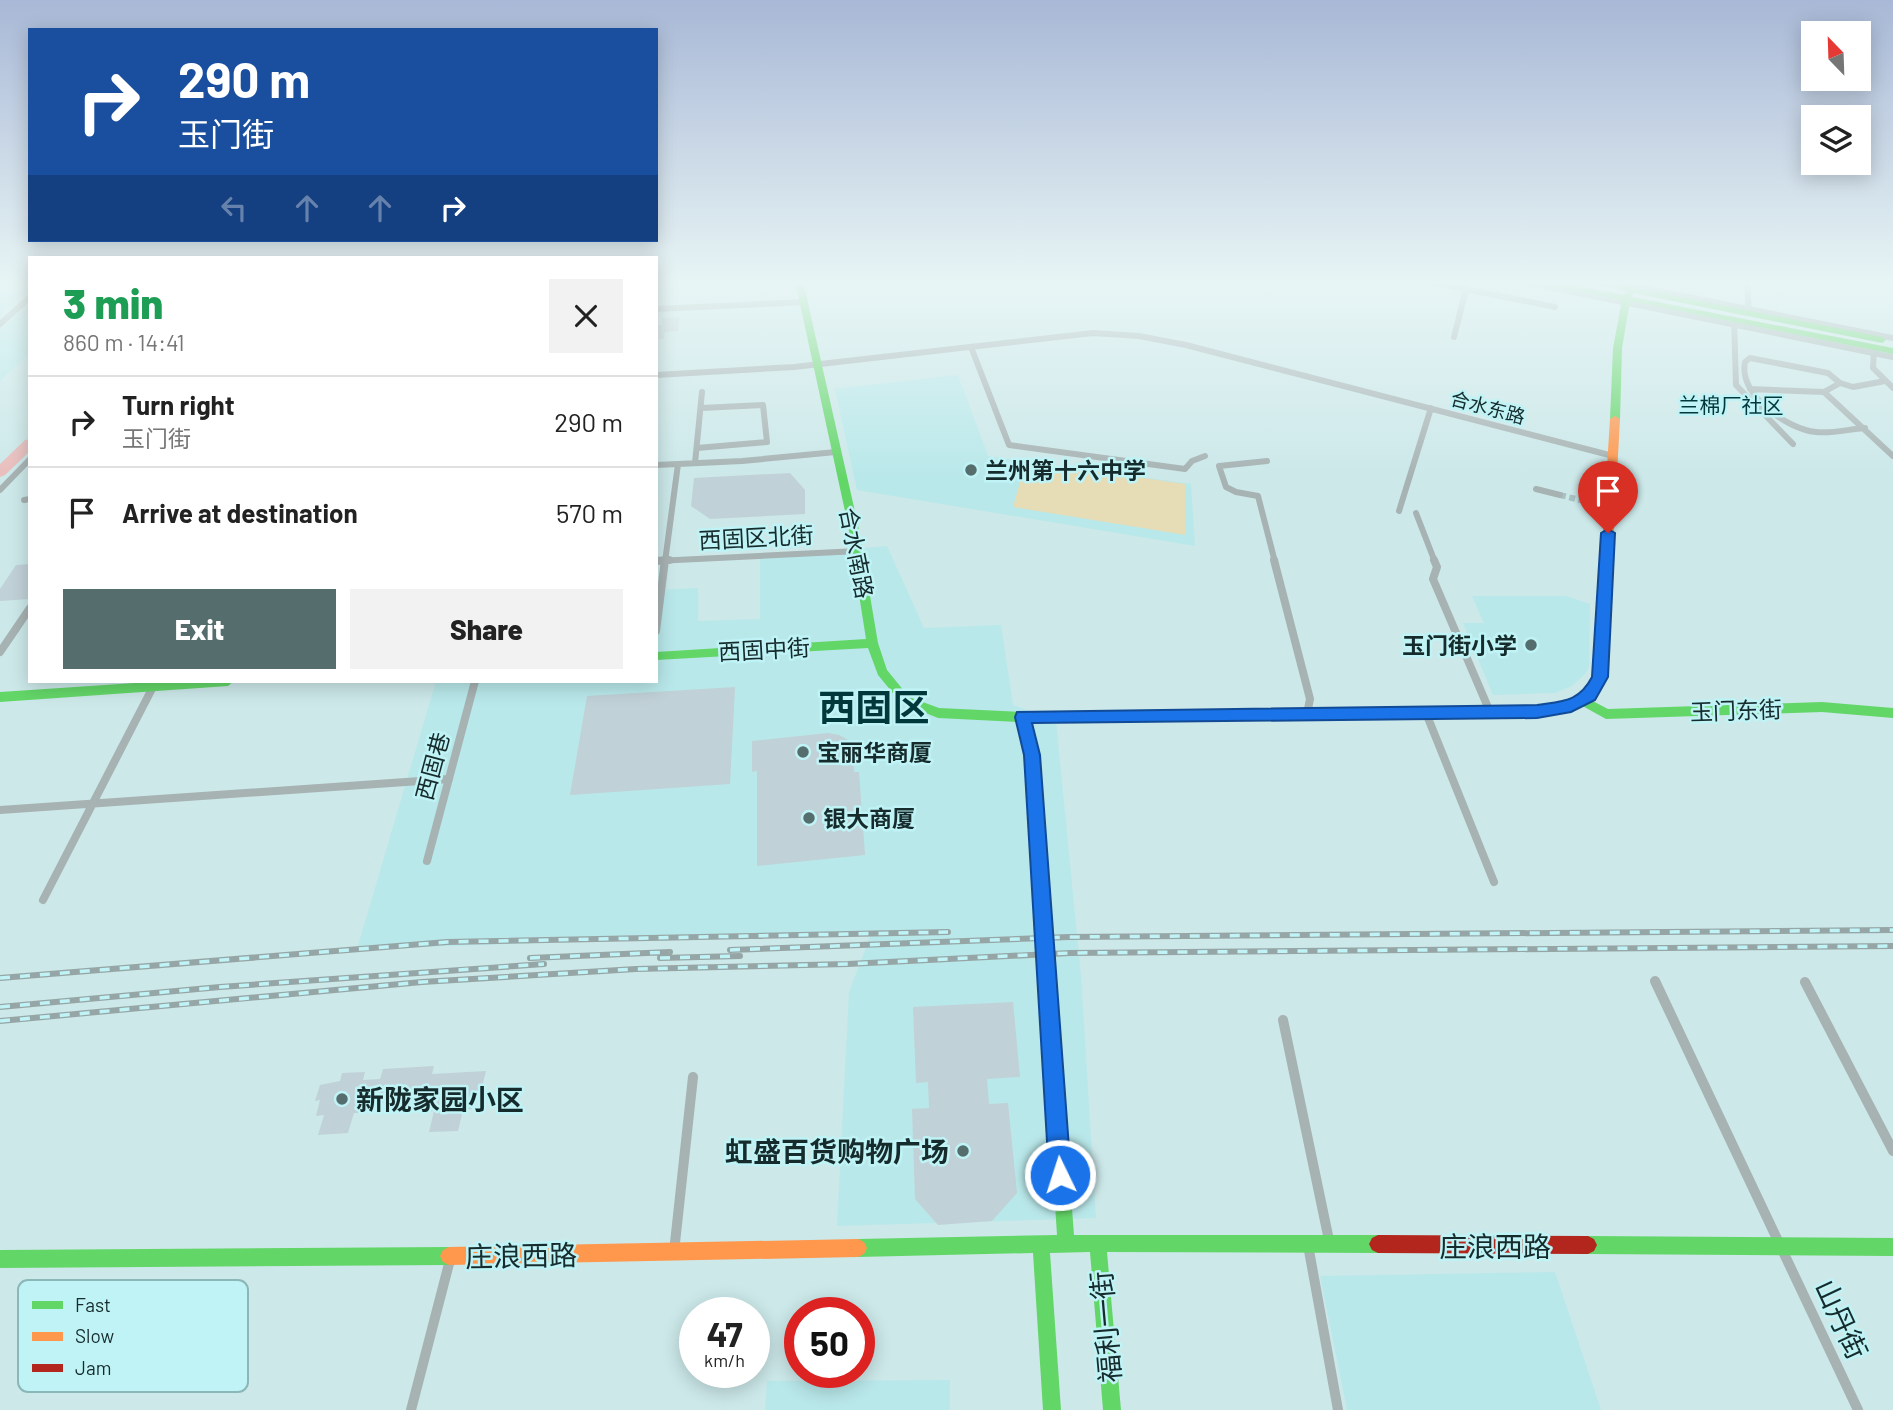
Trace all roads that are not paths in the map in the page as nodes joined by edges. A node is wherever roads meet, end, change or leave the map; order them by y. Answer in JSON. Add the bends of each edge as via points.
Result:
{"nodes":[{"id":1,"x":813,"y":347,"type":"edge"},
{"id":2,"x":971,"y":347,"type":"joint"},
{"id":3,"x":1179,"y":347,"type":"edge"},
{"id":4,"x":1624,"y":347,"type":"edge"},
{"id":5,"x":1735,"y":347,"type":"edge"},
{"id":6,"x":1858,"y":347,"type":"edge"},
{"id":7,"x":1874,"y":350,"type":"junction"},
{"id":8,"x":1893,"y":351,"type":"edge"},
{"id":9,"x":1893,"y":357,"type":"edge"},
{"id":10,"x":817,"y":365,"type":"junction"},
{"id":11,"x":658,"y":375,"type":"edge"},
{"id":12,"x":1885,"y":381,"type":"junction"},
{"id":13,"x":1840,"y":383,"type":"junction"},
{"id":14,"x":1893,"y":388,"type":"edge"},
{"id":15,"x":1751,"y":389,"type":"junction"},
{"id":16,"x":1824,"y":392,"type":"junction"},
{"id":17,"x":702,"y":393,"type":"dead end"},
{"id":18,"x":701,"y":408,"type":"junction"},
{"id":19,"x":1431,"y":408,"type":"junction"},
{"id":20,"x":1864,"y":428,"type":"junction"},
{"id":21,"x":1793,"y":444,"type":"dead end"},
{"id":22,"x":697,"y":448,"type":"junction"},
{"id":23,"x":836,"y":452,"type":"junction"},
{"id":24,"x":1205,"y":456,"type":"dead end"},
{"id":25,"x":1613,"y":456,"type":"junction"},
{"id":26,"x":1893,"y":456,"type":"edge"},
{"id":27,"x":28,"y":461,"type":"edge"},
{"id":28,"x":1267,"y":461,"type":"dead end"},
{"id":29,"x":695,"y":463,"type":"junction"},
{"id":30,"x":678,"y":464,"type":"junction"},
{"id":31,"x":658,"y":465,"type":"edge"},
{"id":32,"x":1536,"y":489,"type":"dead end"},
{"id":33,"x":0,"y":490,"type":"edge"},
{"id":34,"x":1560,"y":495,"type":"tunnel mouth"},
{"id":35,"x":1588,"y":502,"type":"tunnel mouth"},
{"id":36,"x":1610,"y":508,"type":"junction"},
{"id":37,"x":1399,"y":511,"type":"dead end"},
{"id":38,"x":1416,"y":513,"type":"dead end"},
{"id":39,"x":858,"y":551,"type":"junction"},
{"id":40,"x":658,"y":561,"type":"edge"},
{"id":41,"x":665,"y":561,"type":"junction"},
{"id":42,"x":28,"y":611,"type":"edge"},
{"id":43,"x":658,"y":615,"type":"edge"},
{"id":44,"x":872,"y":643,"type":"junction"},
{"id":45,"x":0,"y":652,"type":"edge"},
{"id":46,"x":658,"y":656,"type":"edge"},
{"id":47,"x":154,"y":683,"type":"edge"},
{"id":48,"x":474,"y":683,"type":"edge"},
{"id":49,"x":0,"y":697,"type":"edge"},
{"id":50,"x":1583,"y":701,"type":"junction"},
{"id":51,"x":1490,"y":712,"type":"junction"},
{"id":52,"x":1426,"y":713,"type":"junction"},
{"id":53,"x":1893,"y":713,"type":"edge"},
{"id":54,"x":1307,"y":714,"type":"junction"},
{"id":55,"x":1023,"y":717,"type":"junction"},
{"id":56,"x":449,"y":779,"type":"junction"},
{"id":57,"x":94,"y":805,"type":"junction"},
{"id":58,"x":0,"y":810,"type":"edge"},
{"id":59,"x":427,"y":861,"type":"dead end"},
{"id":60,"x":1494,"y":882,"type":"dead end"},
{"id":61,"x":43,"y":900,"type":"dead end"},
{"id":62,"x":1656,"y":981,"type":"dead end"},
{"id":63,"x":1805,"y":982,"type":"dead end"},
{"id":64,"x":1283,"y":1020,"type":"dead end"},
{"id":65,"x":692,"y":1077,"type":"dead end"},
{"id":66,"x":1893,"y":1151,"type":"edge"},
{"id":67,"x":1098,"y":1243,"type":"junction"},
{"id":68,"x":1041,"y":1244,"type":"junction"},
{"id":69,"x":1066,"y":1244,"type":"junction"},
{"id":70,"x":1308,"y":1245,"type":"junction"},
{"id":71,"x":1330,"y":1245,"type":"junction"},
{"id":72,"x":1893,"y":1247,"type":"edge"},
{"id":73,"x":1782,"y":1248,"type":"junction"},
{"id":74,"x":674,"y":1252,"type":"junction"},
{"id":75,"x":451,"y":1256,"type":"junction"},
{"id":76,"x":0,"y":1259,"type":"edge"},
{"id":77,"x":411,"y":1410,"type":"edge"},
{"id":78,"x":1052,"y":1410,"type":"edge"},
{"id":79,"x":1112,"y":1410,"type":"edge"},
{"id":80,"x":1338,"y":1410,"type":"edge"},
{"id":81,"x":1858,"y":1410,"type":"edge"}],
"edges":[{"from":1,"to":10,"type":"street","name":"合水南路"},
{"from":2,"to":10,"type":"street","name":"合水东路"},
{"from":2,"to":24,"type":"street","via":[[1009,445],[1185,470]]},
{"from":3,"to":19,"type":"street","name":"合水东路"},
{"from":4,"to":25,"type":"street"},
{"from":5,"to":21,"type":"street","via":[[1736,385]]},
{"from":6,"to":7,"type":"street"},
{"from":7,"to":8,"type":"street"},
{"from":7,"to":9,"type":"street"},
{"from":7,"to":12,"type":"street","via":[[1873,368]]},
{"from":10,"to":11,"type":"street","name":"合水东路"},
{"from":10,"to":23,"type":"street","name":"合水南路"},
{"from":12,"to":13,"type":"street","via":[[1853,387]]},
{"from":12,"to":14,"type":"street"},
{"from":13,"to":15,"type":"street","via":[[1828,373],[1750,358],[1743,375]]},
{"from":13,"to":16,"type":"street"},
{"from":15,"to":16,"type":"street"},
{"from":15,"to":20,"type":"street","via":[[1777,414],[1813,432]]},
{"from":16,"to":20,"type":"street"},
{"from":17,"to":18,"type":"street"},
{"from":18,"to":22,"type":"street"},
{"from":18,"to":22,"type":"street","via":[[763,405],[767,442]]},
{"from":19,"to":25,"type":"street","name":"合水东路"},
{"from":19,"to":37,"type":"street"},
{"from":20,"to":26,"type":"street"},
{"from":22,"to":29,"type":"street"},
{"from":23,"to":29,"type":"street"},
{"from":23,"to":39,"type":"street","name":"合水南路"},
{"from":25,"to":36,"type":"street"},
{"from":27,"to":33,"type":"street"},
{"from":28,"to":54,"type":"street","via":[[1219,466],[1221,483],[1228,490],[1258,496],[1310,699]]},
{"from":29,"to":30,"type":"street"},
{"from":30,"to":31,"type":"street"},
{"from":30,"to":41,"type":"street"},
{"from":32,"to":34,"type":"street"},
{"from":35,"to":36,"type":"street"},
{"from":36,"to":50,"type":"street","via":[[1600,677],[1596,689]]},
{"from":38,"to":51,"type":"street","via":[[1437,567],[1433,579]]},
{"from":39,"to":41,"type":"street","name":"西固区北街"},
{"from":39,"to":44,"type":"street","name":"合水南路"},
{"from":40,"to":41,"type":"street","name":"西固区北街"},
{"from":41,"to":43,"type":"street"},
{"from":42,"to":45,"type":"street"},
{"from":44,"to":46,"type":"street","name":"西固中街"},
{"from":44,"to":55,"type":"street","name":"合水南路","via":[[889,683],[917,706],[960,716]]},
{"from":47,"to":49,"type":"street"},
{"from":47,"to":57,"type":"street"},
{"from":48,"to":56,"type":"street","name":"西固巷"},
{"from":50,"to":51,"type":"street","name":"合水南路","via":[[1558,709]]},
{"from":50,"to":53,"type":"street","name":"玉门东街","via":[[1606,714],[1822,706]]},
{"from":51,"to":52,"type":"street","name":"合水南路"},
{"from":52,"to":54,"type":"street","name":"合水南路"},
{"from":52,"to":60,"type":"street"},
{"from":54,"to":55,"type":"street","name":"合水南路"},
{"from":55,"to":69,"type":"street","via":[[1032,755]]},
{"from":56,"to":57,"type":"street"},
{"from":56,"to":59,"type":"street","name":"西固巷"},
{"from":57,"to":58,"type":"street"},
{"from":57,"to":61,"type":"street"},
{"from":62,"to":73,"type":"street","name":"山丹街"},
{"from":63,"to":66,"type":"street"},
{"from":64,"to":71,"type":"street"},
{"from":65,"to":74,"type":"street"},
{"from":67,"to":69,"type":"street","name":"庄浪西路"},
{"from":67,"to":70,"type":"street","name":"庄浪西路"},
{"from":67,"to":79,"type":"street","name":"福利一街"},
{"from":68,"to":69,"type":"street","name":"庄浪西路"},
{"from":68,"to":74,"type":"street","name":"庄浪西路"},
{"from":68,"to":78,"type":"street"},
{"from":70,"to":71,"type":"street","name":"庄浪西路"},
{"from":70,"to":80,"type":"street"},
{"from":71,"to":73,"type":"street","name":"庄浪西路"},
{"from":72,"to":73,"type":"street","name":"庄浪西路"},
{"from":73,"to":81,"type":"street","name":"山丹街"},
{"from":74,"to":75,"type":"street","name":"庄浪西路"},
{"from":75,"to":76,"type":"street","name":"庄浪西路"},
{"from":75,"to":77,"type":"street"}]}
